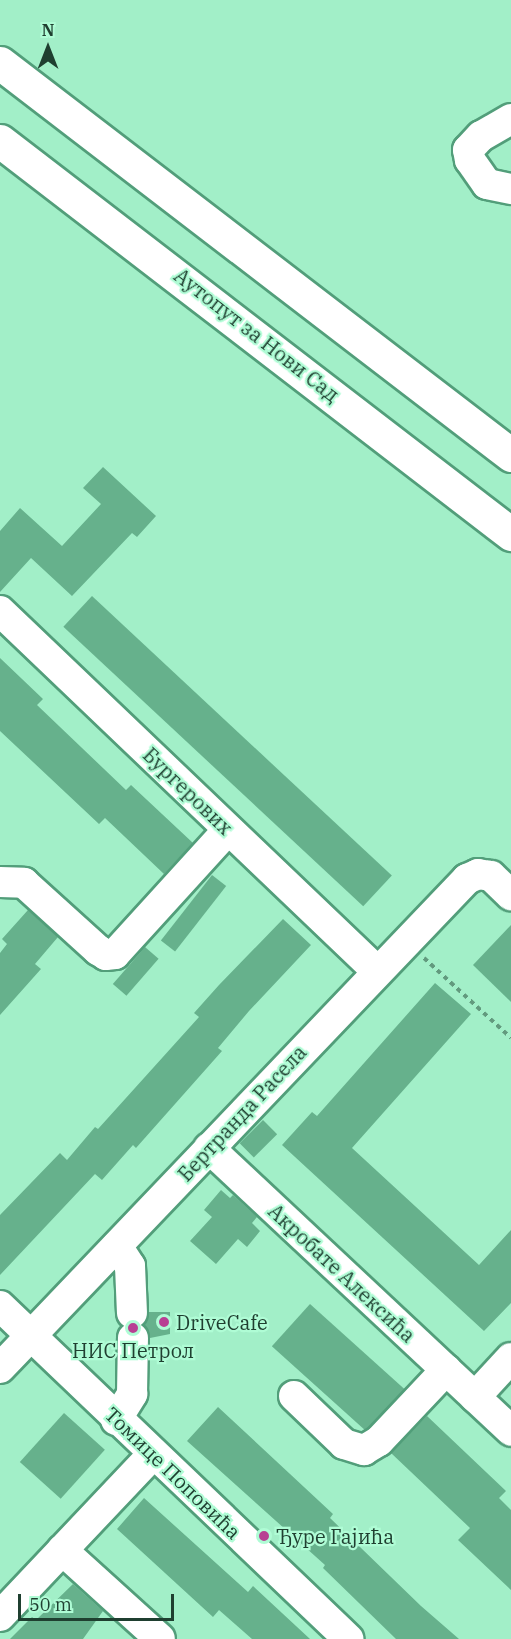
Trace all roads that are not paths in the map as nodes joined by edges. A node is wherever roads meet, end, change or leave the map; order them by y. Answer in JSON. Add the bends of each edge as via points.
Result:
{"nodes":[{"id":1,"x":0,"y":63,"type":"edge"},
{"id":2,"x":511,"y":119,"type":"edge"},
{"id":3,"x":0,"y":141,"type":"edge"},
{"id":4,"x":511,"y":189,"type":"edge"},
{"id":5,"x":511,"y":455,"type":"edge"},
{"id":6,"x":511,"y":534,"type":"edge"},
{"id":7,"x":0,"y":611,"type":"edge"},
{"id":8,"x":228,"y":830,"type":"junction"},
{"id":9,"x":0,"y":882,"type":"edge"},
{"id":10,"x":501,"y":885,"type":"edge"},
{"id":11,"x":376,"y":970,"type":"junction"},
{"id":12,"x":209,"y":1148,"type":"junction"},
{"id":13,"x":117,"y":1246,"type":"junction"},
{"id":14,"x":0,"y":1306,"type":"edge"},
{"id":15,"x":31,"y":1335,"type":"junction"},
{"id":16,"x":511,"y":1358,"type":"edge"},
{"id":17,"x":0,"y":1368,"type":"edge"},
{"id":18,"x":446,"y":1370,"type":"junction"},
{"id":19,"x":294,"y":1396,"type":"dead end"},
{"id":20,"x":475,"y":1397,"type":"junction"},
{"id":21,"x":116,"y":1420,"type":"junction"},
{"id":22,"x":511,"y":1431,"type":"edge"},
{"id":23,"x":152,"y":1455,"type":"junction"},
{"id":24,"x":62,"y":1550,"type":"junction"},
{"id":25,"x":0,"y":1616,"type":"edge"},
{"id":26,"x":160,"y":1639,"type":"edge"},
{"id":27,"x":346,"y":1639,"type":"edge"}],
"edges":[{"from":1,"to":5,"type":"main road"},
{"from":2,"to":4,"type":"street","via":[[481,136],[468,150],[470,160],[487,184]]},
{"from":3,"to":6,"type":"main road","name":"Аутопут за Нови Сад"},
{"from":7,"to":8,"type":"street","name":"Бургерових"},
{"from":8,"to":9,"type":"street","via":[[115,954],[106,955],[98,950],[24,883]]},
{"from":8,"to":11,"type":"street","name":"Бургерових"},
{"from":10,"to":11,"type":"street","name":"Бертранда Расела","via":[[478,874],[467,879]]},
{"from":11,"to":12,"type":"street","name":"Бертранда Расела"},
{"from":12,"to":13,"type":"street","name":"Бертранда Расела"},
{"from":12,"to":18,"type":"street","name":"Акробате Алексића"},
{"from":13,"to":15,"type":"street","name":"Бертранда Расела"},
{"from":13,"to":21,"type":"street","via":[[130,1266],[132,1394]]},
{"from":14,"to":15,"type":"street","name":"Томице Поповића"},
{"from":15,"to":17,"type":"street","name":"Бертранда Расела"},
{"from":15,"to":21,"type":"street","name":"Томице Поповића"},
{"from":16,"to":20,"type":"street"},
{"from":18,"to":19,"type":"street","via":[[379,1441],[364,1450],[344,1444]]},
{"from":18,"to":20,"type":"street","name":"Акробате Алексића"},
{"from":20,"to":22,"type":"street","name":"Акробате Алексића"},
{"from":21,"to":23,"type":"street","name":"Томице Поповића"},
{"from":23,"to":24,"type":"street"},
{"from":23,"to":27,"type":"street","name":"Томице Поповића"},
{"from":24,"to":25,"type":"street"},
{"from":24,"to":26,"type":"street"}]}
